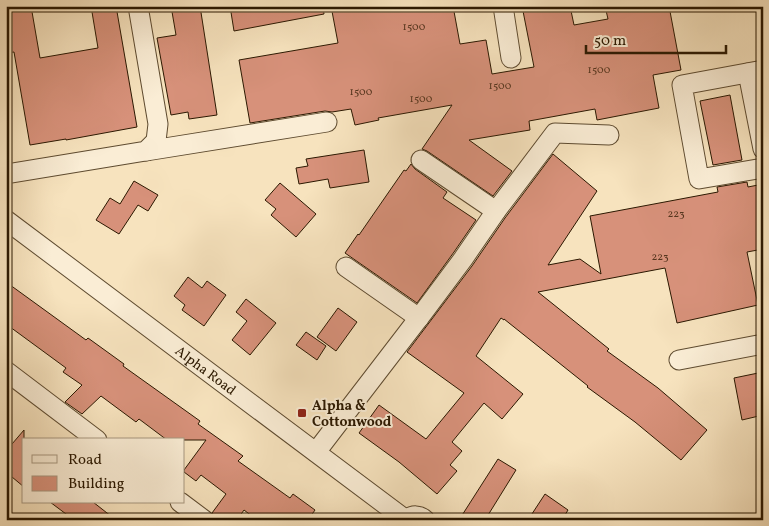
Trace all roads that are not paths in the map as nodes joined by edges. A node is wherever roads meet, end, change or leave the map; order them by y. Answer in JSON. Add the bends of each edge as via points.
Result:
{"nodes":[{"id":1,"x":138,"y":6,"type":"edge"},
{"id":2,"x":502,"y":6,"type":"edge"},
{"id":3,"x":511,"y":58,"type":"dead end"},
{"id":4,"x":755,"y":72,"type":"edge"},
{"id":5,"x":327,"y":122,"type":"dead end"},
{"id":6,"x":609,"y":135,"type":"dead end"},
{"id":7,"x":763,"y":149,"type":"edge"},
{"id":8,"x":146,"y":151,"type":"junction"},
{"id":9,"x":421,"y":160,"type":"dead end"},
{"id":10,"x":763,"y":168,"type":"edge"},
{"id":11,"x":6,"y":174,"type":"edge"},
{"id":12,"x":496,"y":211,"type":"junction"},
{"id":13,"x":6,"y":220,"type":"edge"},
{"id":14,"x":346,"y":267,"type":"dead end"},
{"id":15,"x":419,"y":318,"type":"junction"},
{"id":16,"x":763,"y":344,"type":"edge"},
{"id":17,"x":680,"y":360,"type":"dead end"},
{"id":18,"x":6,"y":371,"type":"edge"},
{"id":19,"x":94,"y":438,"type":"edge"},
{"id":20,"x":316,"y":452,"type":"junction"},
{"id":21,"x":183,"y":504,"type":"edge"},
{"id":22,"x":204,"y":520,"type":"edge"},
{"id":23,"x":406,"y":520,"type":"edge"},
{"id":24,"x":425,"y":520,"type":"edge"}],
"edges":[{"from":1,"to":8,"type":"street","via":[[158,124],[156,142]]},
{"from":2,"to":3,"type":"street"},
{"from":4,"to":7,"type":"street"},
{"from":4,"to":10,"type":"street","via":[[682,85],[699,179]]},
{"from":5,"to":8,"type":"street"},
{"from":6,"to":12,"type":"street","via":[[554,133]]},
{"from":8,"to":11,"type":"street"},
{"from":9,"to":12,"type":"street"},
{"from":12,"to":15,"type":"street"},
{"from":13,"to":20,"type":"street","name":"Alpha Road"},
{"from":14,"to":15,"type":"street"},
{"from":15,"to":20,"type":"street"},
{"from":16,"to":17,"type":"street"},
{"from":18,"to":19,"type":"street"},
{"from":20,"to":23,"type":"street","name":"Alpha Road"},
{"from":21,"to":22,"type":"street"},
{"from":23,"to":24,"type":"street","via":[[420,516]]}]}
